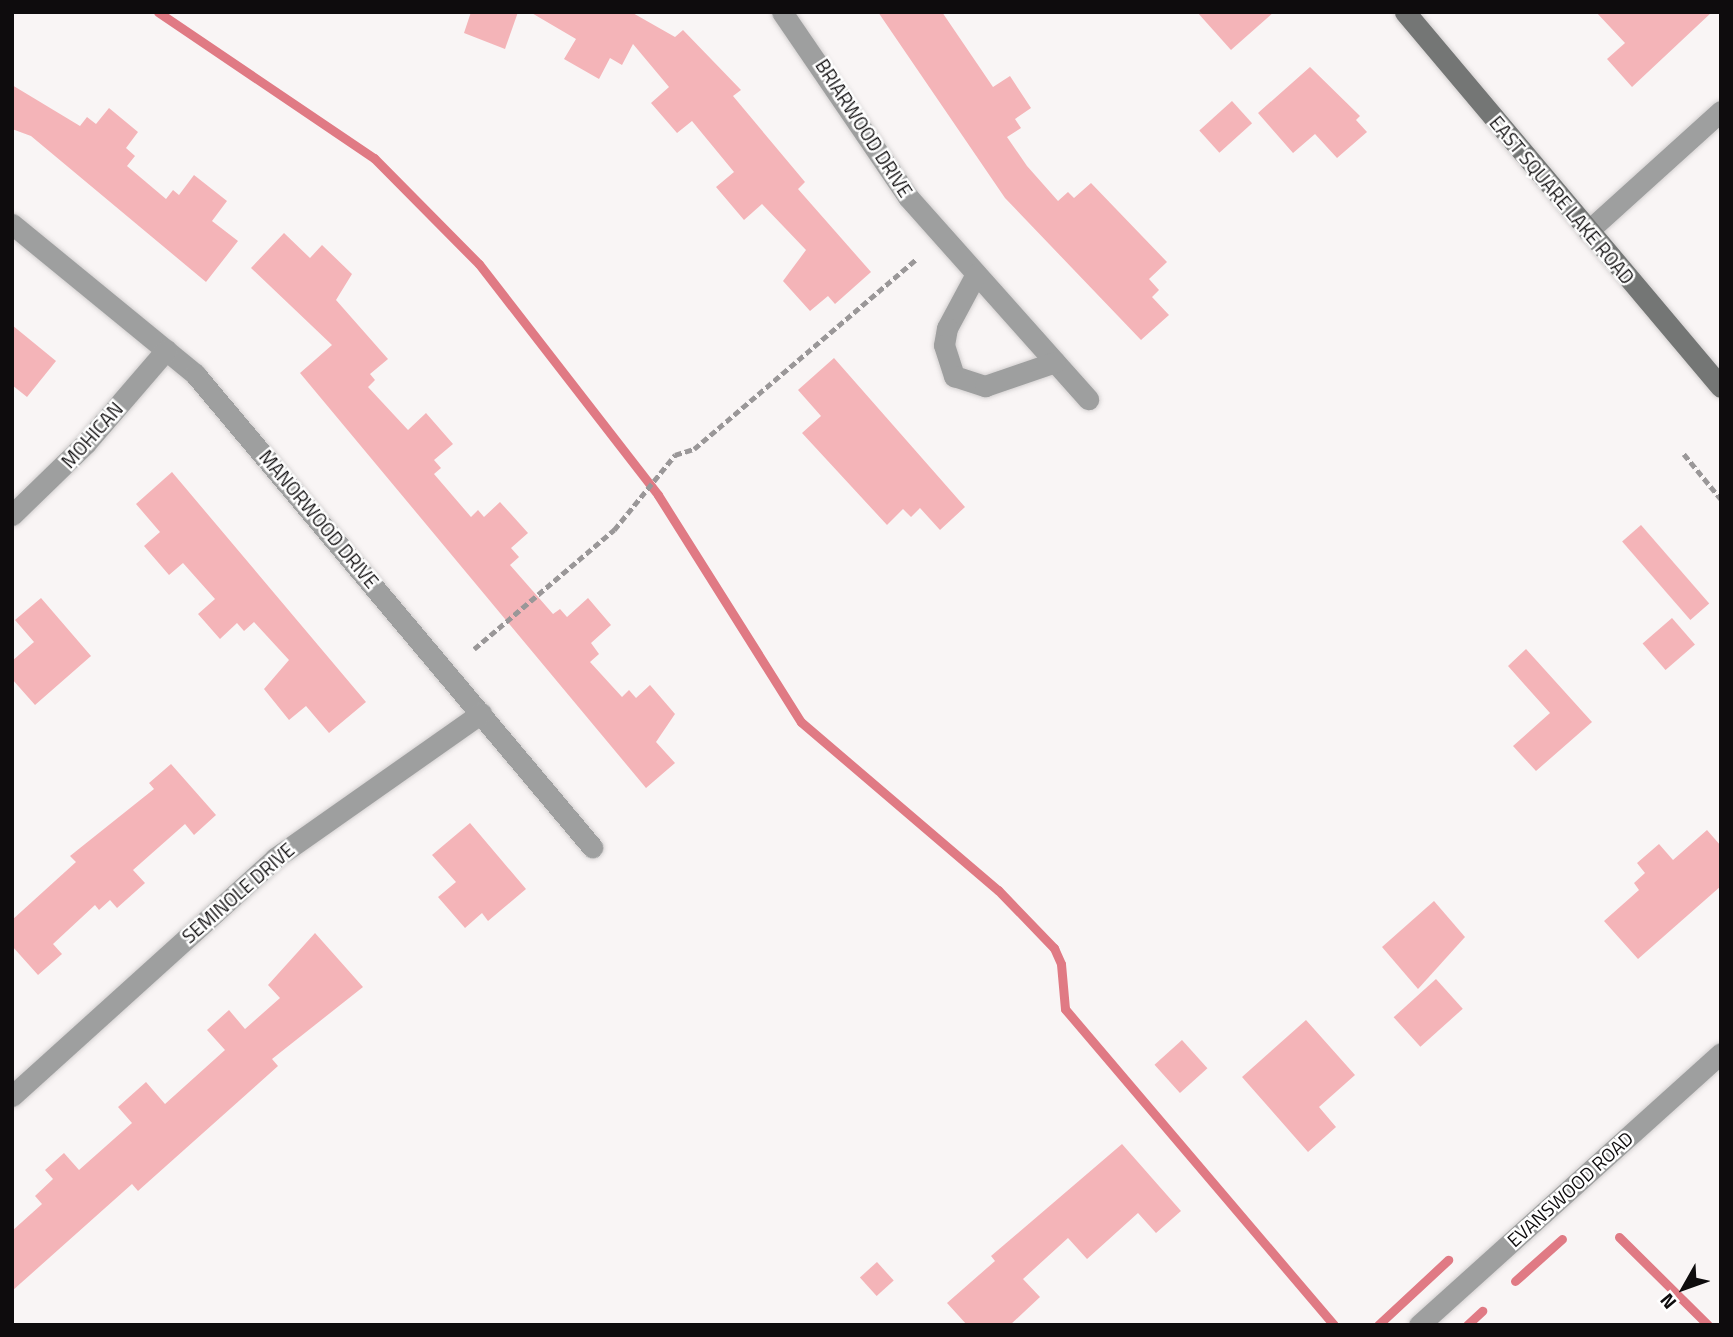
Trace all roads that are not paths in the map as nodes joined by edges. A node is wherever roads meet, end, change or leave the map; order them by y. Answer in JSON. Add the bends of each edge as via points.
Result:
{"nodes":[{"id":1,"x":782,"y":12,"type":"edge"},
{"id":2,"x":1405,"y":12,"type":"edge"},
{"id":3,"x":1721,"y":111,"type":"edge"},
{"id":4,"x":12,"y":225,"type":"edge"},
{"id":5,"x":1588,"y":231,"type":"junction"},
{"id":6,"x":976,"y":274,"type":"junction"},
{"id":7,"x":166,"y":350,"type":"junction"},
{"id":8,"x":1055,"y":362,"type":"junction"},
{"id":9,"x":1721,"y":387,"type":"edge"},
{"id":10,"x":1088,"y":399,"type":"dead end"},
{"id":11,"x":12,"y":515,"type":"edge"},
{"id":12,"x":481,"y":713,"type":"junction"},
{"id":13,"x":592,"y":847,"type":"dead end"},
{"id":14,"x":1721,"y":1054,"type":"edge"},
{"id":15,"x":12,"y":1096,"type":"edge"},
{"id":16,"x":1419,"y":1325,"type":"edge"}],
"edges":[{"from":1,"to":6,"type":"street","name":"BRIARWOOD DRIVE","via":[[908,197]]},
{"from":2,"to":5,"type":"main road","name":"EAST SQUARE LAKE ROAD"},
{"from":3,"to":5,"type":"street"},
{"from":4,"to":7,"type":"street","name":"MANORWOOD DRIVE"},
{"from":5,"to":9,"type":"main road","name":"EAST SQUARE LAKE ROAD"},
{"from":6,"to":8,"type":"street","name":"BRIARWOOD DRIVE"},
{"from":6,"to":8,"type":"street","via":[[947,328],[944,345],[954,376],[985,386]]},
{"from":7,"to":11,"type":"street","name":"MOHICAN","via":[[68,463]]},
{"from":7,"to":12,"type":"street","name":"MANORWOOD DRIVE","via":[[224,406]]},
{"from":8,"to":10,"type":"street","name":"BRIARWOOD DRIVE"},
{"from":12,"to":13,"type":"street","name":"MANORWOOD DRIVE"},
{"from":12,"to":15,"type":"street","name":"SEMINOLE DRIVE","via":[[275,858]]},
{"from":14,"to":16,"type":"street","name":"EVANSWOOD ROAD"}]}
